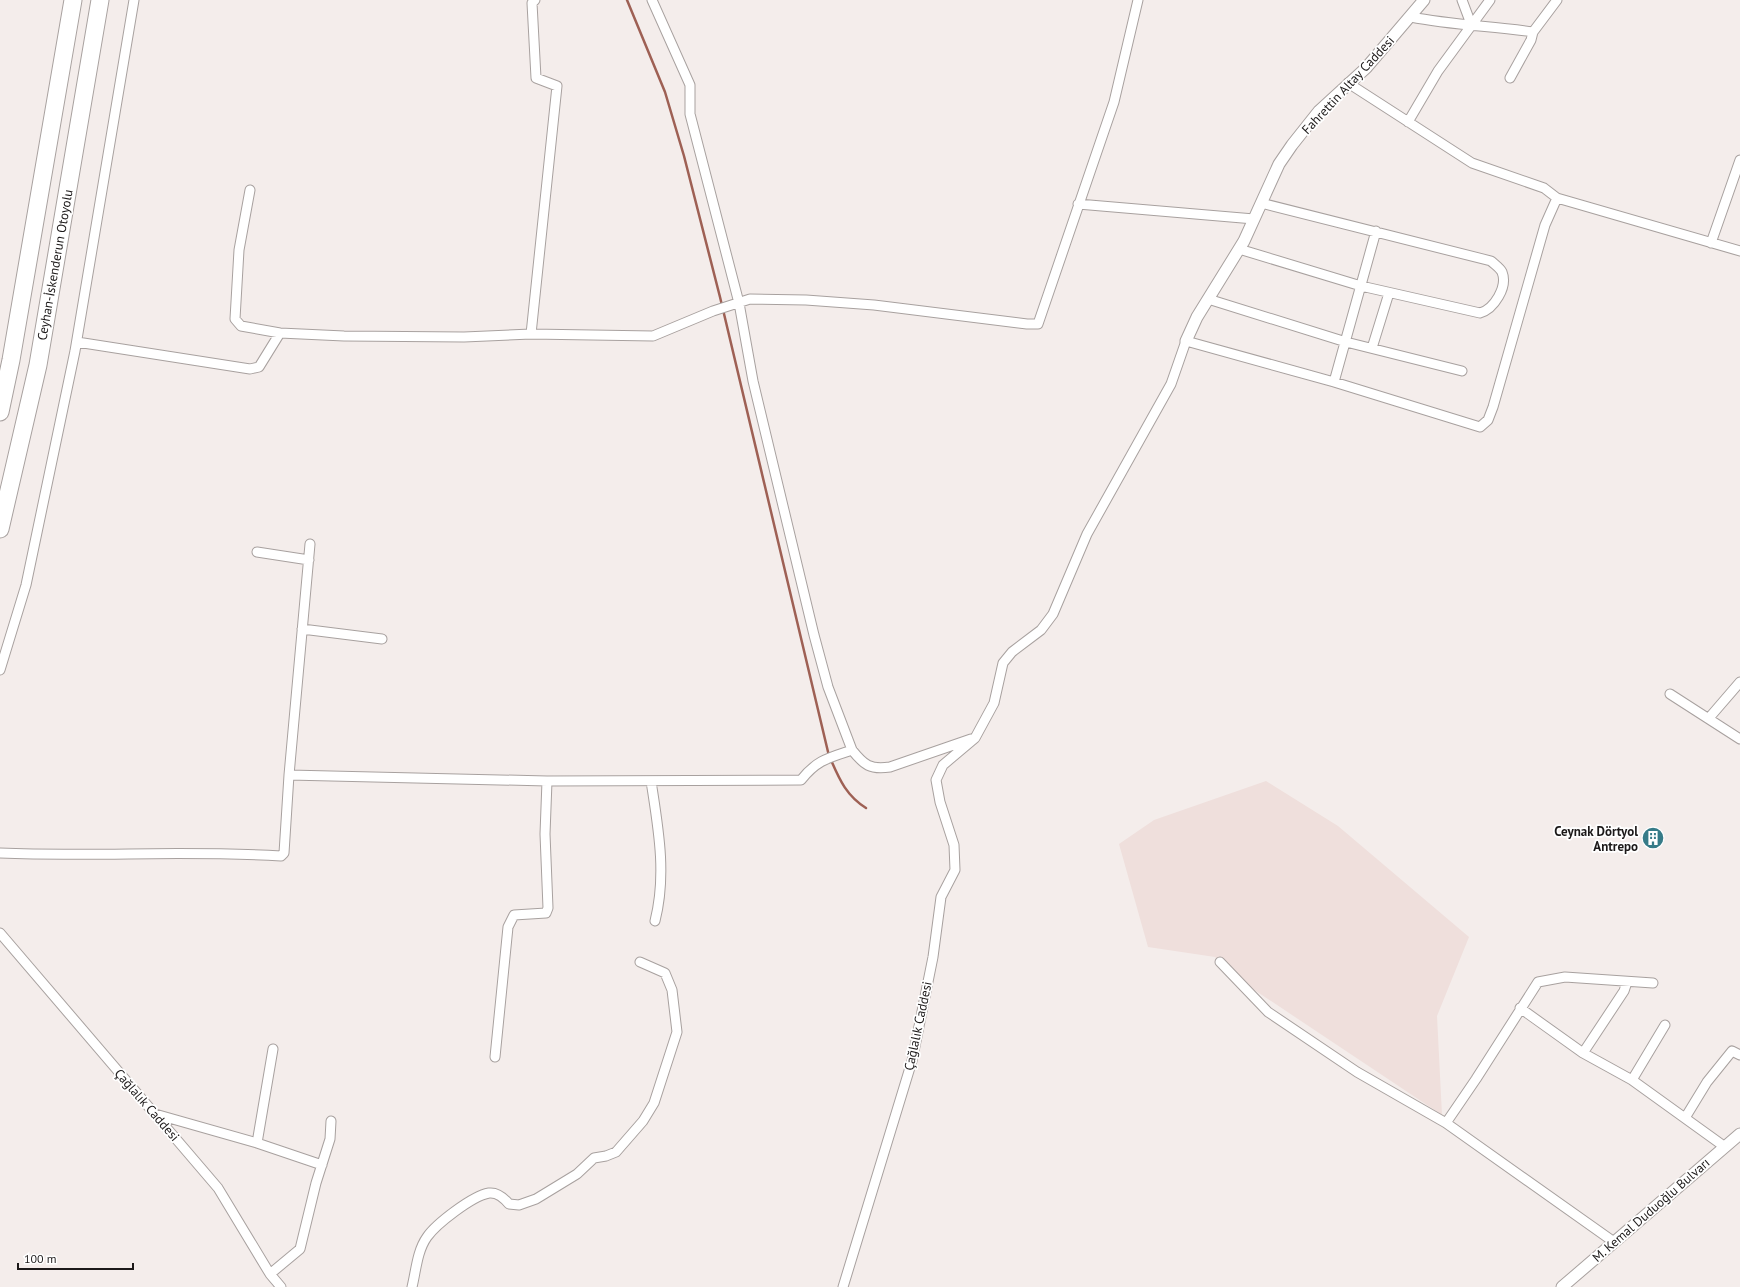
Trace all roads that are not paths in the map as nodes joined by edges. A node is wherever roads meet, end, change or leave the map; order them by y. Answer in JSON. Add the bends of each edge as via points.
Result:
{"nodes":[{"id":1,"x":73,"y":0,"type":"edge"},
{"id":2,"x":100,"y":0,"type":"edge"},
{"id":3,"x":134,"y":0,"type":"edge"},
{"id":4,"x":534,"y":0,"type":"edge"},
{"id":5,"x":652,"y":0,"type":"edge"},
{"id":6,"x":1138,"y":0,"type":"edge"},
{"id":7,"x":1424,"y":0,"type":"edge"},
{"id":8,"x":1462,"y":0,"type":"edge"},
{"id":9,"x":1490,"y":0,"type":"edge"},
{"id":10,"x":1557,"y":0,"type":"edge"},
{"id":11,"x":1411,"y":17,"type":"junction"},
{"id":12,"x":1471,"y":24,"type":"junction"},
{"id":13,"x":1533,"y":32,"type":"junction"},
{"id":14,"x":1510,"y":78,"type":"dead end"},
{"id":15,"x":1348,"y":84,"type":"junction"},
{"id":16,"x":1408,"y":122,"type":"junction"},
{"id":17,"x":1740,"y":160,"type":"edge"},
{"id":18,"x":250,"y":190,"type":"dead end"},
{"id":19,"x":1557,"y":198,"type":"junction"},
{"id":20,"x":1261,"y":203,"type":"junction"},
{"id":21,"x":1078,"y":204,"type":"junction"},
{"id":22,"x":1254,"y":219,"type":"junction"},
{"id":23,"x":1376,"y":231,"type":"junction"},
{"id":24,"x":1711,"y":243,"type":"junction"},
{"id":25,"x":1240,"y":249,"type":"junction"},
{"id":26,"x":1740,"y":251,"type":"edge"},
{"id":27,"x":1361,"y":286,"type":"junction"},
{"id":28,"x":1389,"y":293,"type":"junction"},
{"id":29,"x":1208,"y":299,"type":"junction"},
{"id":30,"x":736,"y":303,"type":"junction"},
{"id":31,"x":280,"y":333,"type":"junction"},
{"id":32,"x":531,"y":334,"type":"junction"},
{"id":33,"x":77,"y":342,"type":"junction"},
{"id":34,"x":1186,"y":342,"type":"junction"},
{"id":35,"x":1346,"y":342,"type":"junction"},
{"id":36,"x":1372,"y":348,"type":"junction"},
{"id":37,"x":1462,"y":371,"type":"dead end"},
{"id":38,"x":1334,"y":382,"type":"junction"},
{"id":39,"x":0,"y":412,"type":"edge"},
{"id":40,"x":0,"y":529,"type":"edge"},
{"id":41,"x":310,"y":544,"type":"dead end"},
{"id":42,"x":257,"y":552,"type":"dead end"},
{"id":43,"x":309,"y":560,"type":"junction"},
{"id":44,"x":302,"y":629,"type":"junction"},
{"id":45,"x":382,"y":639,"type":"dead end"},
{"id":46,"x":0,"y":670,"type":"edge"},
{"id":47,"x":1740,"y":682,"type":"edge"},
{"id":48,"x":1670,"y":694,"type":"dead end"},
{"id":49,"x":1709,"y":718,"type":"junction"},
{"id":50,"x":975,"y":738,"type":"junction"},
{"id":51,"x":1740,"y":739,"type":"edge"},
{"id":52,"x":852,"y":750,"type":"junction"},
{"id":53,"x":289,"y":775,"type":"junction"},
{"id":54,"x":547,"y":781,"type":"junction"},
{"id":55,"x":651,"y":781,"type":"junction"},
{"id":56,"x":0,"y":853,"type":"edge"},
{"id":57,"x":655,"y":920,"type":"dead end"},
{"id":58,"x":0,"y":933,"type":"edge"},
{"id":59,"x":640,"y":962,"type":"dead end"},
{"id":60,"x":1220,"y":962,"type":"dead end"},
{"id":61,"x":1627,"y":982,"type":"junction"},
{"id":62,"x":1653,"y":983,"type":"dead end"},
{"id":63,"x":1520,"y":1008,"type":"junction"},
{"id":64,"x":1665,"y":1025,"type":"dead end"},
{"id":65,"x":272,"y":1049,"type":"dead end"},
{"id":66,"x":1583,"y":1053,"type":"junction"},
{"id":67,"x":1740,"y":1055,"type":"edge"},
{"id":68,"x":495,"y":1057,"type":"dead end"},
{"id":69,"x":1632,"y":1080,"type":"junction"},
{"id":70,"x":155,"y":1114,"type":"junction"},
{"id":71,"x":1685,"y":1118,"type":"junction"},
{"id":72,"x":331,"y":1121,"type":"dead end"},
{"id":73,"x":1446,"y":1123,"type":"junction"},
{"id":74,"x":1740,"y":1134,"type":"edge"},
{"id":75,"x":258,"y":1143,"type":"junction"},
{"id":76,"x":1725,"y":1147,"type":"junction"},
{"id":77,"x":322,"y":1165,"type":"junction"},
{"id":78,"x":1614,"y":1242,"type":"junction"},
{"id":79,"x":270,"y":1274,"type":"junction"},
{"id":80,"x":281,"y":1287,"type":"edge"},
{"id":81,"x":412,"y":1287,"type":"edge"},
{"id":82,"x":843,"y":1287,"type":"edge"},
{"id":83,"x":1562,"y":1287,"type":"edge"}],
"edges":[{"from":1,"to":39,"type":"highway","name":"Ceyhan-İskenderun Otoyolu","via":[[13,352]]},
{"from":2,"to":40,"type":"highway","name":"Ceyhan-İskenderun Otoyolu","via":[[38,365]]},
{"from":3,"to":33,"type":"street"},
{"from":4,"to":32,"type":"street","via":[[532,3],[536,78],[557,86]]},
{"from":5,"to":30,"type":"street","via":[[690,85],[690,114]]},
{"from":6,"to":21,"type":"street","via":[[1114,102]]},
{"from":7,"to":11,"type":"street","name":"Fahrettin Altay Caddesi"},
{"from":8,"to":12,"type":"street"},
{"from":9,"to":12,"type":"street"},
{"from":10,"to":13,"type":"street"},
{"from":11,"to":12,"type":"street"},
{"from":11,"to":15,"type":"street","name":"Fahrettin Altay Caddesi","via":[[1364,70]]},
{"from":12,"to":13,"type":"street"},
{"from":12,"to":16,"type":"street","via":[[1438,71]]},
{"from":13,"to":14,"type":"street"},
{"from":15,"to":16,"type":"street"},
{"from":15,"to":20,"type":"street","name":"Fahrettin Altay Caddesi","via":[[1319,111],[1292,145],[1279,164]]},
{"from":16,"to":19,"type":"street","via":[[1472,163],[1544,188]]},
{"from":17,"to":24,"type":"street"},
{"from":18,"to":31,"type":"street","via":[[239,250],[235,319],[241,326]]},
{"from":19,"to":24,"type":"street"},
{"from":19,"to":38,"type":"street","via":[[1545,225],[1488,420],[1480,427]]},
{"from":20,"to":22,"type":"street","name":"Fahrettin Altay Caddesi"},
{"from":20,"to":23,"type":"street"},
{"from":21,"to":22,"type":"street"},
{"from":21,"to":30,"type":"street","via":[[1038,324],[874,304],[750,299]]},
{"from":22,"to":25,"type":"street","name":"Fahrettin Altay Caddesi"},
{"from":23,"to":27,"type":"street"},
{"from":23,"to":28,"type":"street","via":[[1491,260],[1502,272],[1503,284],[1495,302],[1480,313]]},
{"from":24,"to":26,"type":"street"},
{"from":25,"to":27,"type":"street"},
{"from":25,"to":29,"type":"street","name":"Fahrettin Altay Caddesi"},
{"from":27,"to":28,"type":"street"},
{"from":27,"to":35,"type":"street"},
{"from":28,"to":36,"type":"street"},
{"from":29,"to":34,"type":"street","name":"Fahrettin Altay Caddesi"},
{"from":29,"to":35,"type":"street"},
{"from":30,"to":32,"type":"street","via":[[653,336]]},
{"from":30,"to":52,"type":"street","via":[[814,635],[828,687]]},
{"from":31,"to":32,"type":"street","via":[[344,336]]},
{"from":31,"to":33,"type":"street","via":[[259,367],[250,369]]},
{"from":33,"to":46,"type":"street","via":[[26,585]]},
{"from":34,"to":38,"type":"street"},
{"from":34,"to":50,"type":"street","via":[[1171,384],[1087,534],[1053,614],[1041,630],[1012,652],[1004,662],[994,703]]},
{"from":35,"to":36,"type":"street"},
{"from":35,"to":38,"type":"street"},
{"from":36,"to":37,"type":"street"},
{"from":41,"to":43,"type":"street"},
{"from":42,"to":43,"type":"street"},
{"from":43,"to":44,"type":"street"},
{"from":44,"to":45,"type":"street"},
{"from":44,"to":53,"type":"street"},
{"from":47,"to":49,"type":"street"},
{"from":48,"to":49,"type":"street"},
{"from":49,"to":51,"type":"street"},
{"from":50,"to":52,"type":"street","via":[[879,769],[864,764]]},
{"from":50,"to":82,"type":"street","name":"Çağlalık Caddesi","via":[[943,765],[936,780],[940,802],[954,845],[955,870],[941,897],[933,957],[912,1061]]},
{"from":52,"to":55,"type":"street","via":[[819,762],[811,767],[801,780]]},
{"from":53,"to":54,"type":"street"},
{"from":53,"to":56,"type":"street","via":[[285,847],[281,856],[194,852],[64,855]]},
{"from":54,"to":55,"type":"street"},
{"from":54,"to":68,"type":"street","via":[[548,908],[546,913],[514,914],[508,928]]},
{"from":55,"to":57,"type":"street","via":[[660,842],[660,900]]},
{"from":58,"to":70,"type":"street","name":"Çağlalık Caddesi"},
{"from":59,"to":81,"type":"street","via":[[665,973],[672,990],[677,1032],[654,1103],[643,1121],[616,1152],[594,1158],[577,1174],[536,1199],[519,1205],[509,1204],[502,1197],[490,1193],[473,1198],[427,1237],[420,1252]]},
{"from":60,"to":73,"type":"street","via":[[1268,1012],[1357,1072]]},
{"from":61,"to":62,"type":"street"},
{"from":61,"to":63,"type":"street","via":[[1565,977],[1538,982]]},
{"from":61,"to":66,"type":"street","via":[[1624,991]]},
{"from":63,"to":66,"type":"street"},
{"from":63,"to":73,"type":"street"},
{"from":64,"to":69,"type":"street"},
{"from":65,"to":75,"type":"street"},
{"from":66,"to":69,"type":"street"},
{"from":67,"to":71,"type":"street","via":[[1732,1051],[1707,1082]]},
{"from":69,"to":71,"type":"street"},
{"from":70,"to":75,"type":"street"},
{"from":70,"to":79,"type":"street","name":"Çağlalık Caddesi","via":[[218,1188]]},
{"from":71,"to":76,"type":"street"},
{"from":72,"to":77,"type":"street","via":[[330,1139]]},
{"from":73,"to":78,"type":"street"},
{"from":74,"to":76,"type":"street","name":"M. Kemal Duduoğlu Bulvarı"},
{"from":75,"to":77,"type":"street"},
{"from":76,"to":78,"type":"street","name":"M. Kemal Duduoğlu Bulvarı"},
{"from":77,"to":79,"type":"street","via":[[300,1249]]},
{"from":78,"to":83,"type":"street","name":"M. Kemal Duduoğlu Bulvarı"},
{"from":79,"to":80,"type":"street","name":"Çağlalık Caddesi"}]}
